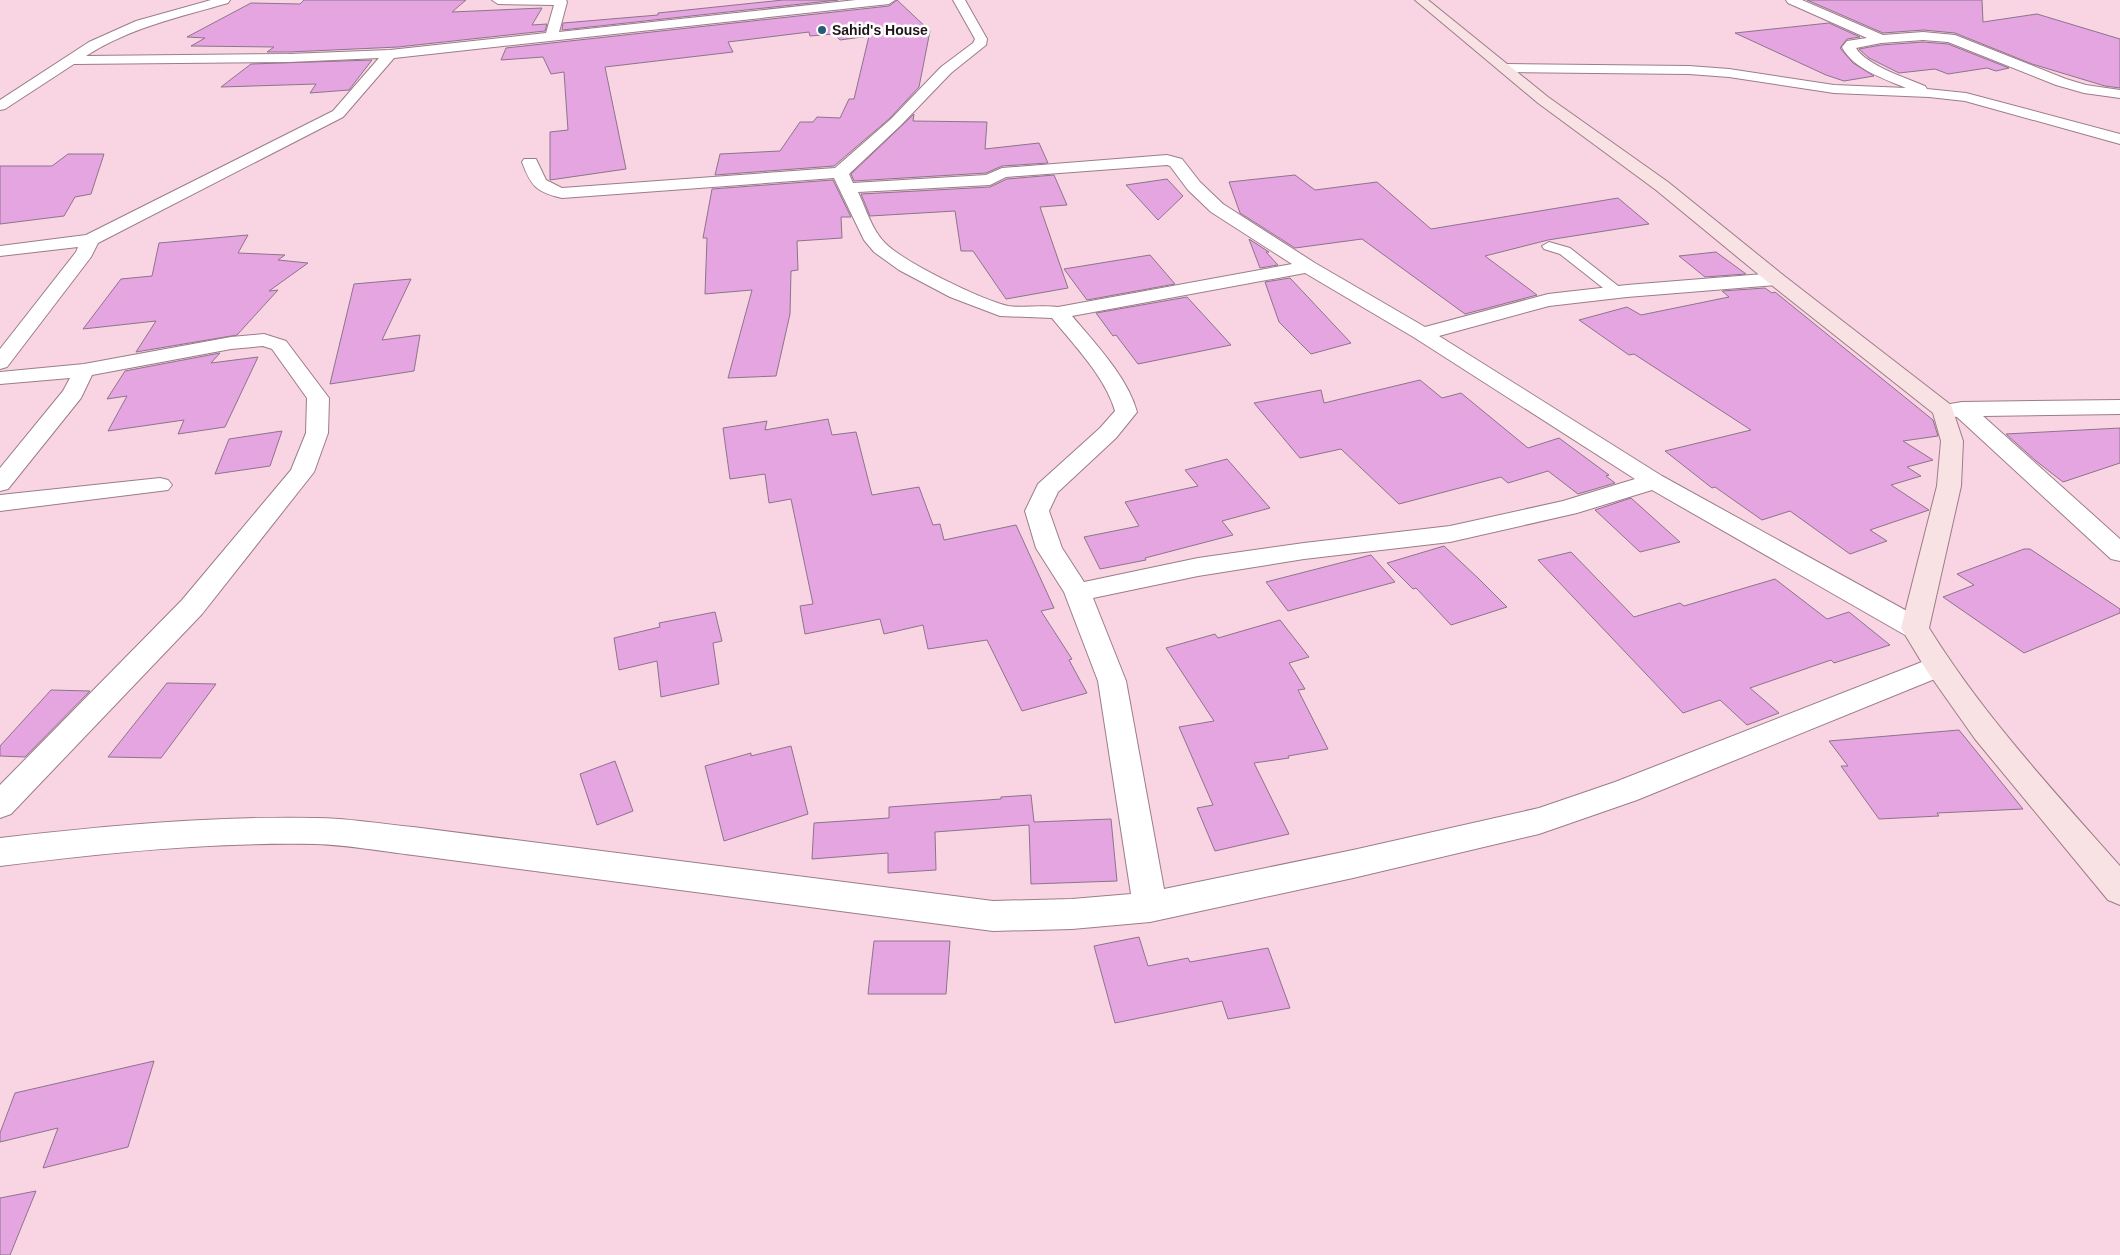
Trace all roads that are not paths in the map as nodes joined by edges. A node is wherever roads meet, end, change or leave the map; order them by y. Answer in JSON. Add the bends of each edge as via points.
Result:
{"nodes":[{"id":1,"x":224,"y":0,"type":"edge"},
{"id":2,"x":498,"y":0,"type":"edge"},
{"id":3,"x":889,"y":0,"type":"edge"},
{"id":4,"x":960,"y":0,"type":"edge"},
{"id":5,"x":1421,"y":0,"type":"edge"},
{"id":6,"x":1792,"y":0,"type":"edge"},
{"id":7,"x":552,"y":36,"type":"junction"},
{"id":8,"x":1881,"y":39,"type":"junction"},
{"id":9,"x":390,"y":54,"type":"junction"},
{"id":10,"x":70,"y":60,"type":"junction"},
{"id":11,"x":1504,"y":68,"type":"junction"},
{"id":12,"x":1929,"y":93,"type":"junction"},
{"id":13,"x":2118,"y":94,"type":"edge"},
{"id":14,"x":2081,"y":104,"type":"dead end"},
{"id":15,"x":0,"y":106,"type":"edge"},
{"id":16,"x":2064,"y":109,"type":"dead end"},
{"id":17,"x":2038,"y":117,"type":"junction"},
{"id":18,"x":2120,"y":139,"type":"edge"},
{"id":19,"x":530,"y":162,"type":"dead end"},
{"id":20,"x":844,"y":181,"type":"junction"},
{"id":21,"x":90,"y":240,"type":"junction"},
{"id":22,"x":1549,"y":246,"type":"dead end"},
{"id":23,"x":0,"y":251,"type":"edge"},
{"id":24,"x":1308,"y":267,"type":"junction"},
{"id":25,"x":1776,"y":279,"type":"junction"},
{"id":26,"x":1618,"y":292,"type":"junction"},
{"id":27,"x":1058,"y":314,"type":"junction"},
{"id":28,"x":1422,"y":334,"type":"junction"},
{"id":29,"x":0,"y":363,"type":"edge"},
{"id":30,"x":84,"y":370,"type":"junction"},
{"id":31,"x":0,"y":378,"type":"edge"},
{"id":32,"x":2120,"y":407,"type":"edge"},
{"id":33,"x":1953,"y":410,"type":"junction"},
{"id":34,"x":1654,"y":481,"type":"junction"},
{"id":35,"x":0,"y":484,"type":"edge"},
{"id":36,"x":160,"y":486,"type":"dead end"},
{"id":37,"x":0,"y":503,"type":"edge"},
{"id":38,"x":2120,"y":553,"type":"edge"},
{"id":39,"x":1077,"y":592,"type":"junction"},
{"id":40,"x":1915,"y":628,"type":"junction"},
{"id":41,"x":1937,"y":667,"type":"junction"},
{"id":42,"x":0,"y":805,"type":"edge"},
{"id":43,"x":0,"y":852,"type":"edge"},
{"id":44,"x":2120,"y":890,"type":"edge"},
{"id":45,"x":1150,"y":907,"type":"junction"}],
"edges":[{"from":1,"to":10,"type":"street","via":[[140,24]]},
{"from":2,"to":7,"type":"street","via":[[561,2]]},
{"from":3,"to":7,"type":"street"},
{"from":4,"to":20,"type":"street","via":[[981,39],[979,45],[940,76]]},
{"from":5,"to":11,"type":"street"},
{"from":6,"to":8,"type":"street"},
{"from":7,"to":9,"type":"street"},
{"from":8,"to":12,"type":"street","via":[[1852,44],[1849,50],[1865,63]]},
{"from":8,"to":13,"type":"street","via":[[1950,38],[2061,82]]},
{"from":9,"to":10,"type":"street"},
{"from":9,"to":21,"type":"street","via":[[338,114]]},
{"from":10,"to":15,"type":"street"},
{"from":11,"to":12,"type":"street","via":[[1689,70],[1834,89]]},
{"from":11,"to":25,"type":"street","via":[[1662,186]]},
{"from":12,"to":17,"type":"street","via":[[1966,98]]},
{"from":13,"to":14,"type":"street"},
{"from":16,"to":17,"type":"street"},
{"from":17,"to":18,"type":"street"},
{"from":19,"to":20,"type":"street","via":[[539,184],[562,194]]},
{"from":20,"to":24,"type":"street","via":[[990,180],[1002,173],[1167,160],[1176,162],[1194,186],[1217,208]]},
{"from":20,"to":27,"type":"street","via":[[870,236],[880,248],[906,266],[957,293],[1007,312]]},
{"from":21,"to":23,"type":"street"},
{"from":21,"to":29,"type":"street","via":[[85,254]]},
{"from":22,"to":26,"type":"lane","via":[[1565,251]]},
{"from":24,"to":27,"type":"street"},
{"from":24,"to":28,"type":"street"},
{"from":25,"to":26,"type":"street"},
{"from":25,"to":33,"type":"street"},
{"from":26,"to":28,"type":"street","via":[[1548,300]]},
{"from":27,"to":39,"type":"street","via":[[1088,348],[1122,397],[1126,412],[1108,434],[1047,490],[1037,510],[1049,548]]},
{"from":28,"to":34,"type":"street"},
{"from":30,"to":31,"type":"street"},
{"from":30,"to":35,"type":"street","via":[[73,393]]},
{"from":30,"to":42,"type":"street","via":[[231,343],[264,340],[279,344],[318,398],[317,433],[302,472],[192,607]]},
{"from":32,"to":33,"type":"street"},
{"from":33,"to":38,"type":"street"},
{"from":33,"to":40,"type":"street","via":[[1949,486]]},
{"from":34,"to":39,"type":"street","via":[[1568,508],[1450,534],[1208,565]]},
{"from":34,"to":40,"type":"street"},
{"from":36,"to":37,"type":"street"},
{"from":39,"to":45,"type":"street","via":[[1112,681]]},
{"from":40,"to":41,"type":"street"},
{"from":41,"to":44,"type":"street","via":[[1986,733]]},
{"from":41,"to":45,"type":"street","via":[[1626,791],[1539,821]]},
{"from":43,"to":45,"type":"street","via":[[240,831],[317,831],[993,916],[1072,914]]}]}
